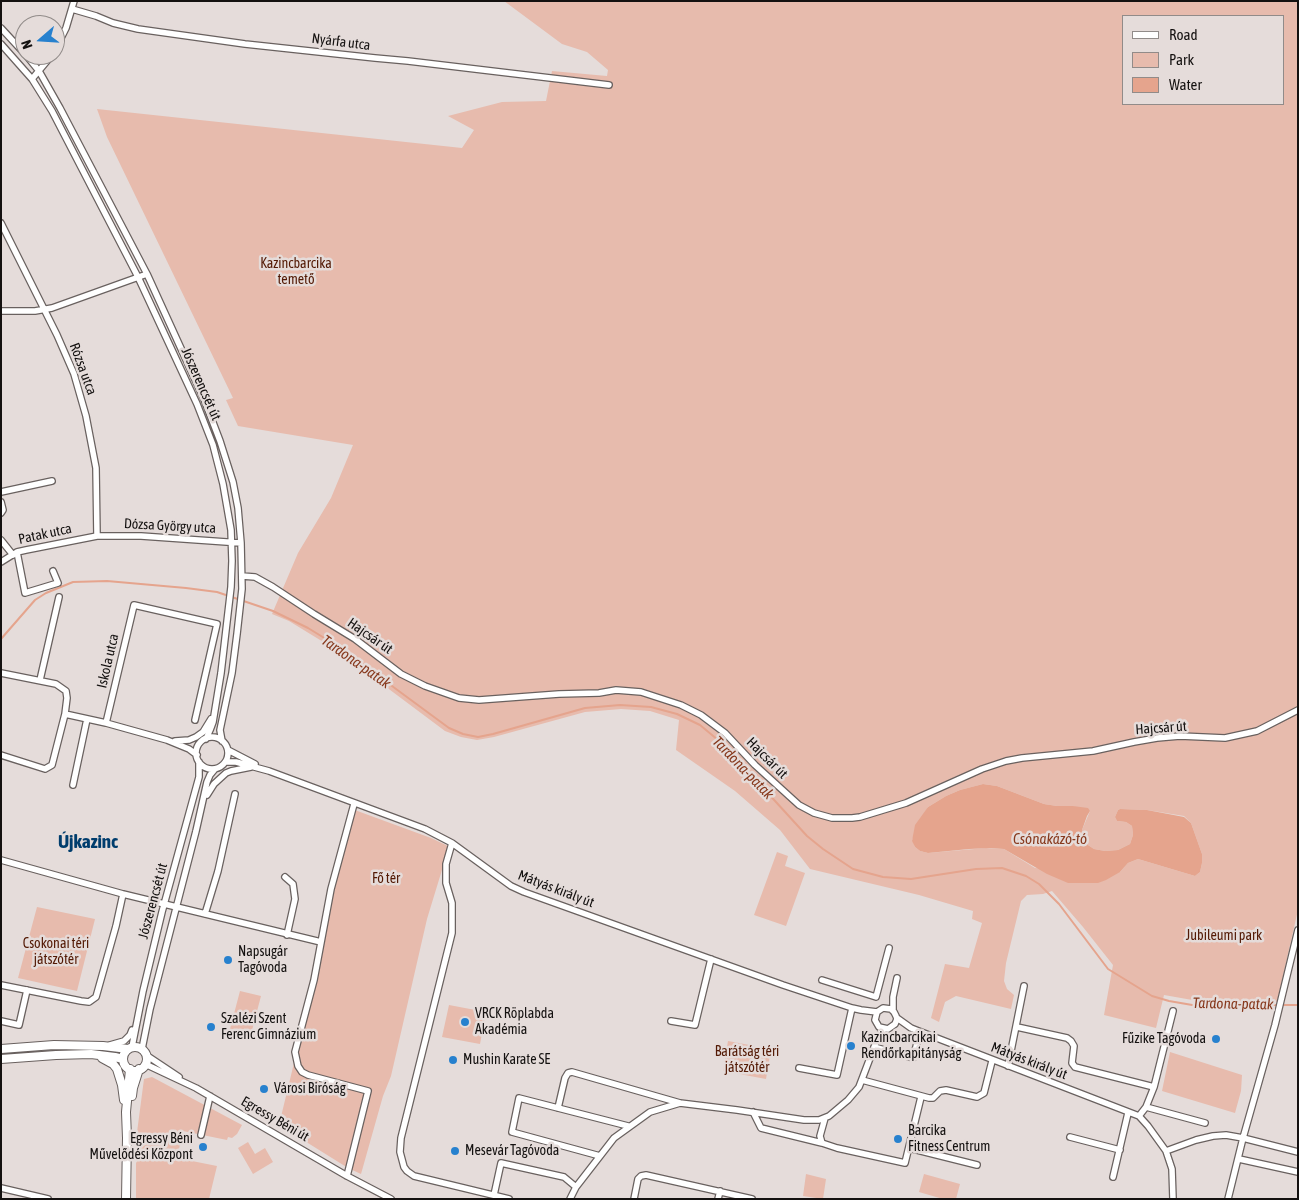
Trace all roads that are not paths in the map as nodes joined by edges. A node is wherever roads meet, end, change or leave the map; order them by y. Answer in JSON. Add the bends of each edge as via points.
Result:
{"nodes":[{"id":1,"x":74,"y":1,"type":"edge"},
{"id":2,"x":72,"y":9,"type":"junction"},
{"id":3,"x":65,"y":27,"type":"edge"},
{"id":4,"x":1,"y":28,"type":"edge"},
{"id":5,"x":1,"y":44,"type":"edge"},
{"id":6,"x":15,"y":44,"type":"edge"},
{"id":7,"x":34,"y":65,"type":"edge"},
{"id":8,"x":44,"y":65,"type":"edge"},
{"id":9,"x":39,"y":71,"type":"junction"},
{"id":10,"x":32,"y":79,"type":"junction"},
{"id":11,"x":609,"y":86,"type":"dead end"},
{"id":12,"x":1,"y":223,"type":"edge"},
{"id":13,"x":147,"y":274,"type":"junction"},
{"id":14,"x":138,"y":277,"type":"junction"},
{"id":15,"x":44,"y":309,"type":"junction"},
{"id":16,"x":1,"y":311,"type":"edge"},
{"id":17,"x":52,"y":481,"type":"dead end"},
{"id":18,"x":1,"y":492,"type":"edge"},
{"id":19,"x":1,"y":502,"type":"edge"},
{"id":20,"x":1,"y":513,"type":"edge"},
{"id":21,"x":97,"y":536,"type":"junction"},
{"id":22,"x":1,"y":540,"type":"edge"},
{"id":23,"x":232,"y":543,"type":"junction"},
{"id":24,"x":241,"y":543,"type":"junction"},
{"id":25,"x":15,"y":553,"type":"junction"},
{"id":26,"x":1,"y":562,"type":"edge"},
{"id":27,"x":53,"y":571,"type":"dead end"},
{"id":28,"x":242,"y":576,"type":"junction"},
{"id":29,"x":60,"y":597,"type":"dead end"},
{"id":30,"x":1,"y":674,"type":"edge"},
{"id":31,"x":40,"y":680,"type":"junction"},
{"id":32,"x":216,"y":703,"type":"junction"},
{"id":33,"x":1298,"y":710,"type":"edge"},
{"id":34,"x":65,"y":714,"type":"junction"},
{"id":35,"x":87,"y":719,"type":"junction"},
{"id":36,"x":195,"y":720,"type":"dead end"},
{"id":37,"x":106,"y":723,"type":"junction"},
{"id":38,"x":167,"y":740,"type":"junction"},
{"id":39,"x":204,"y":740,"type":"junction"},
{"id":40,"x":222,"y":741,"type":"junction"},
{"id":41,"x":182,"y":742,"type":"junction"},
{"id":42,"x":228,"y":750,"type":"junction"},
{"id":43,"x":1,"y":755,"type":"edge"},
{"id":44,"x":197,"y":755,"type":"junction"},
{"id":45,"x":199,"y":762,"type":"junction"},
{"id":46,"x":226,"y":762,"type":"junction"},
{"id":47,"x":253,"y":766,"type":"junction"},
{"id":48,"x":215,"y":769,"type":"junction"},
{"id":49,"x":269,"y":771,"type":"junction"},
{"id":50,"x":73,"y":785,"type":"dead end"},
{"id":51,"x":235,"y":794,"type":"dead end"},
{"id":52,"x":203,"y":804,"type":"junction"},
{"id":53,"x":354,"y":804,"type":"junction"},
{"id":54,"x":452,"y":843,"type":"junction"},
{"id":55,"x":1,"y":860,"type":"edge"},
{"id":56,"x":285,"y":877,"type":"dead end"},
{"id":57,"x":123,"y":894,"type":"junction"},
{"id":58,"x":164,"y":904,"type":"junction"},
{"id":59,"x":176,"y":907,"type":"junction"},
{"id":60,"x":205,"y":914,"type":"junction"},
{"id":61,"x":1298,"y":930,"type":"edge"},
{"id":62,"x":287,"y":935,"type":"junction"},
{"id":63,"x":321,"y":942,"type":"junction"},
{"id":64,"x":889,"y":948,"type":"dead end"},
{"id":65,"x":711,"y":958,"type":"junction"},
{"id":66,"x":897,"y":978,"type":"dead end"},
{"id":67,"x":822,"y":980,"type":"dead end"},
{"id":68,"x":1,"y":985,"type":"edge"},
{"id":69,"x":1024,"y":986,"type":"dead end"},
{"id":70,"x":27,"y":990,"type":"junction"},
{"id":71,"x":893,"y":997,"type":"junction"},
{"id":72,"x":852,"y":1008,"type":"junction"},
{"id":73,"x":884,"y":1008,"type":"junction"},
{"id":74,"x":861,"y":1010,"type":"junction"},
{"id":75,"x":893,"y":1011,"type":"junction"},
{"id":76,"x":1173,"y":1011,"type":"dead end"},
{"id":77,"x":877,"y":1012,"type":"junction"},
{"id":78,"x":137,"y":1019,"type":"junction"},
{"id":79,"x":1,"y":1021,"type":"edge"},
{"id":80,"x":671,"y":1021,"type":"dead end"},
{"id":81,"x":895,"y":1023,"type":"junction"},
{"id":82,"x":879,"y":1025,"type":"junction"},
{"id":83,"x":1017,"y":1027,"type":"junction"},
{"id":84,"x":920,"y":1032,"type":"junction"},
{"id":85,"x":103,"y":1046,"type":"junction"},
{"id":86,"x":874,"y":1047,"type":"junction"},
{"id":87,"x":130,"y":1048,"type":"junction"},
{"id":88,"x":1,"y":1049,"type":"edge"},
{"id":89,"x":144,"y":1052,"type":"junction"},
{"id":90,"x":91,"y":1054,"type":"junction"},
{"id":91,"x":1,"y":1059,"type":"edge"},
{"id":92,"x":123,"y":1059,"type":"junction"},
{"id":93,"x":992,"y":1060,"type":"junction"},
{"id":94,"x":1008,"y":1066,"type":"junction"},
{"id":95,"x":142,"y":1067,"type":"junction"},
{"id":96,"x":798,"y":1068,"type":"dead end"},
{"id":97,"x":130,"y":1069,"type":"junction"},
{"id":98,"x":862,"y":1080,"type":"junction"},
{"id":99,"x":1154,"y":1087,"type":"junction"},
{"id":100,"x":196,"y":1088,"type":"junction"},
{"id":101,"x":210,"y":1096,"type":"junction"},
{"id":102,"x":921,"y":1096,"type":"junction"},
{"id":103,"x":680,"y":1103,"type":"junction"},
{"id":104,"x":1146,"y":1107,"type":"junction"},
{"id":105,"x":558,"y":1108,"type":"junction"},
{"id":106,"x":126,"y":1112,"type":"junction"},
{"id":107,"x":753,"y":1112,"type":"junction"},
{"id":108,"x":1128,"y":1113,"type":"junction"},
{"id":109,"x":1139,"y":1116,"type":"junction"},
{"id":110,"x":825,"y":1118,"type":"junction"},
{"id":111,"x":1205,"y":1123,"type":"dead end"},
{"id":112,"x":628,"y":1126,"type":"junction"},
{"id":113,"x":201,"y":1135,"type":"dead end"},
{"id":114,"x":1070,"y":1137,"type":"dead end"},
{"id":115,"x":127,"y":1138,"type":"junction"},
{"id":116,"x":1243,"y":1138,"type":"junction"},
{"id":117,"x":822,"y":1143,"type":"junction"},
{"id":118,"x":908,"y":1148,"type":"junction"},
{"id":119,"x":1120,"y":1150,"type":"junction"},
{"id":120,"x":1166,"y":1151,"type":"junction"},
{"id":121,"x":1298,"y":1152,"type":"edge"},
{"id":122,"x":600,"y":1156,"type":"junction"},
{"id":123,"x":1238,"y":1159,"type":"junction"},
{"id":124,"x":977,"y":1165,"type":"dead end"},
{"id":125,"x":1298,"y":1172,"type":"edge"},
{"id":126,"x":347,"y":1176,"type":"junction"},
{"id":127,"x":1113,"y":1178,"type":"dead end"},
{"id":128,"x":576,"y":1187,"type":"junction"},
{"id":129,"x":1,"y":1188,"type":"edge"},
{"id":130,"x":720,"y":1191,"type":"junction"},
{"id":131,"x":494,"y":1195,"type":"junction"},
{"id":132,"x":30,"y":1197,"type":"edge"},
{"id":133,"x":48,"y":1199,"type":"edge"},
{"id":134,"x":126,"y":1199,"type":"edge"},
{"id":135,"x":392,"y":1199,"type":"edge"},
{"id":136,"x":508,"y":1199,"type":"edge"},
{"id":137,"x":570,"y":1199,"type":"edge"},
{"id":138,"x":634,"y":1199,"type":"edge"},
{"id":139,"x":718,"y":1199,"type":"edge"},
{"id":140,"x":752,"y":1199,"type":"edge"},
{"id":141,"x":1173,"y":1199,"type":"edge"},
{"id":142,"x":1228,"y":1199,"type":"edge"}],
"edges":[{"from":1,"to":2,"type":"street"},
{"from":2,"to":3,"type":"street"},
{"from":2,"to":11,"type":"street","name":"Nyárfa utca","via":[[113,24],[146,30]]},
{"from":4,"to":6,"type":"street","name":"Jószerencsét út"},
{"from":5,"to":10,"type":"street","name":"Jószerencsét út"},
{"from":7,"to":9,"type":"street","name":"Jószerencsét út"},
{"from":8,"to":9,"type":"street"},
{"from":9,"to":10,"type":"street"},
{"from":9,"to":13,"type":"street","name":"Jószerencsét út"},
{"from":10,"to":14,"type":"street","name":"Jószerencsét út","via":[[52,111]]},
{"from":12,"to":15,"type":"street","name":"Rózsa utca"},
{"from":13,"to":14,"type":"street"},
{"from":13,"to":24,"type":"street","name":"Jószerencsét út","via":[[220,441],[236,493]]},
{"from":14,"to":15,"type":"street"},
{"from":14,"to":23,"type":"street","name":"Jószerencsét út","via":[[213,445]]},
{"from":15,"to":16,"type":"street"},
{"from":15,"to":21,"type":"street","name":"Rózsa utca","via":[[74,374],[86,416],[96,474]]},
{"from":17,"to":18,"type":"street"},
{"from":19,"to":20,"type":"street"},
{"from":21,"to":23,"type":"street","name":"Dózsa György utca"},
{"from":21,"to":25,"type":"street","name":"Patak utca"},
{"from":22,"to":25,"type":"street"},
{"from":23,"to":24,"type":"street","name":"Dózsa György utca"},
{"from":23,"to":32,"type":"street","name":"Jószerencsét út","via":[[229,608]]},
{"from":24,"to":28,"type":"street","name":"Jószerencsét út"},
{"from":25,"to":26,"type":"street","name":"Patak utca"},
{"from":25,"to":27,"type":"street","via":[[25,593],[58,583]]},
{"from":28,"to":33,"type":"street","name":"Hajcsár út","via":[[255,577],[273,587],[355,639],[400,674],[459,698],[479,700],[623,691],[646,693],[692,710],[725,732],[799,805],[832,818],[860,817],[906,804],[1006,761],[1093,751],[1157,738],[1230,737],[1257,731]]},
{"from":28,"to":40,"type":"street","name":"Jószerencsét út","via":[[232,673],[220,730]]},
{"from":29,"to":31,"type":"street"},
{"from":30,"to":31,"type":"street"},
{"from":31,"to":34,"type":"street","via":[[56,684],[66,691]]},
{"from":32,"to":39,"type":"street","name":"Jószerencsét út","via":[[210,730]]},
{"from":32,"to":41,"type":"street","via":[[203,732]]},
{"from":34,"to":35,"type":"street"},
{"from":34,"to":43,"type":"street","via":[[52,765],[45,768]]},
{"from":35,"to":37,"type":"street"},
{"from":35,"to":50,"type":"street"},
{"from":36,"to":37,"type":"street","name":"Iskola utca","via":[[217,624],[134,605]]},
{"from":37,"to":38,"type":"street"},
{"from":38,"to":41,"type":"street"},
{"from":38,"to":44,"type":"street"},
{"from":39,"to":40,"type":"street","via":[[214,737]]},
{"from":39,"to":41,"type":"street"},
{"from":39,"to":44,"type":"street","via":[[197,748]]},
{"from":40,"to":42,"type":"street"},
{"from":42,"to":46,"type":"street"},
{"from":42,"to":49,"type":"street"},
{"from":44,"to":45,"type":"street"},
{"from":45,"to":48,"type":"street","via":[[206,768]]},
{"from":45,"to":58,"type":"street","name":"Jószerencsét út","via":[[199,777]]},
{"from":46,"to":47,"type":"street","name":"Mátyás király út"},
{"from":46,"to":48,"type":"street"},
{"from":47,"to":49,"type":"street","name":"Mátyás király út"},
{"from":47,"to":52,"type":"street","via":[[231,771],[218,779]]},
{"from":48,"to":52,"type":"street","name":"Jószerencsét út","via":[[210,775]]},
{"from":49,"to":53,"type":"street","name":"Mátyás király út"},
{"from":51,"to":60,"type":"street"},
{"from":52,"to":59,"type":"street","name":"Jószerencsét út"},
{"from":53,"to":54,"type":"street","name":"Mátyás király út","via":[[425,829]]},
{"from":53,"to":63,"type":"street","via":[[331,888]]},
{"from":54,"to":65,"type":"street","name":"Mátyás király út","via":[[511,886]]},
{"from":54,"to":131,"type":"street","via":[[446,864],[446,883],[452,903],[452,933],[400,1152],[404,1167],[414,1176]]},
{"from":55,"to":57,"type":"street"},
{"from":56,"to":62,"type":"street","via":[[293,884],[295,900]]},
{"from":57,"to":58,"type":"street"},
{"from":57,"to":70,"type":"street","via":[[96,997],[89,1002]]},
{"from":58,"to":59,"type":"street"},
{"from":58,"to":78,"type":"street","name":"Jószerencsét út"},
{"from":59,"to":60,"type":"street"},
{"from":59,"to":89,"type":"street","name":"Jószerencsét út","via":[[150,1009]]},
{"from":60,"to":62,"type":"street"},
{"from":61,"to":116,"type":"street"},
{"from":62,"to":63,"type":"street"},
{"from":63,"to":126,"type":"street","via":[[295,1057],[302,1072],[308,1075],[368,1091]]},
{"from":64,"to":67,"type":"street","via":[[876,997]]},
{"from":65,"to":72,"type":"street","name":"Mátyás király út"},
{"from":65,"to":80,"type":"street","via":[[695,1025]]},
{"from":66,"to":71,"type":"street"},
{"from":68,"to":70,"type":"street"},
{"from":69,"to":83,"type":"street","name":"Mátyás király út"},
{"from":70,"to":79,"type":"street","via":[[19,1026]]},
{"from":71,"to":73,"type":"street"},
{"from":71,"to":75,"type":"street"},
{"from":72,"to":74,"type":"street","name":"Mátyás király út"},
{"from":72,"to":96,"type":"street","via":[[837,1075]]},
{"from":73,"to":75,"type":"street"},
{"from":73,"to":77,"type":"street"},
{"from":74,"to":77,"type":"street","name":"Mátyás király út"},
{"from":74,"to":82,"type":"street","name":"Mátyás király út"},
{"from":75,"to":81,"type":"street"},
{"from":76,"to":99,"type":"street"},
{"from":77,"to":82,"type":"street"},
{"from":78,"to":85,"type":"street","via":[[124,1041]]},
{"from":78,"to":87,"type":"street","name":"Jószerencsét út"},
{"from":81,"to":82,"type":"street","via":[[888,1029]]},
{"from":81,"to":84,"type":"street","name":"Mátyás király út"},
{"from":82,"to":86,"type":"street"},
{"from":83,"to":94,"type":"street"},
{"from":83,"to":99,"type":"street","name":"Mátyás király út","via":[[1067,1038],[1074,1046],[1072,1063],[1075,1067]]},
{"from":84,"to":86,"type":"street","via":[[914,1058]]},
{"from":84,"to":93,"type":"street","name":"Mátyás király út"},
{"from":85,"to":87,"type":"street"},
{"from":85,"to":88,"type":"street"},
{"from":86,"to":98,"type":"street"},
{"from":87,"to":89,"type":"street"},
{"from":87,"to":92,"type":"street"},
{"from":89,"to":95,"type":"street"},
{"from":89,"to":100,"type":"street"},
{"from":90,"to":91,"type":"street"},
{"from":90,"to":92,"type":"street"},
{"from":90,"to":106,"type":"street","via":[[106,1059],[117,1069]]},
{"from":92,"to":97,"type":"street"},
{"from":93,"to":94,"type":"street","name":"Mátyás király út"},
{"from":93,"to":102,"type":"street","via":[[982,1096],[977,1098],[946,1090],[933,1098]]},
{"from":94,"to":108,"type":"street","name":"Mátyás király út"},
{"from":95,"to":97,"type":"street"},
{"from":95,"to":100,"type":"street","name":"Egressy Béni út"},
{"from":95,"to":115,"type":"street","via":[[133,1088]]},
{"from":97,"to":106,"type":"street"},
{"from":98,"to":102,"type":"street"},
{"from":98,"to":110,"type":"street","via":[[848,1100]]},
{"from":99,"to":104,"type":"street"},
{"from":100,"to":101,"type":"street","name":"Egressy Béni út"},
{"from":101,"to":113,"type":"street"},
{"from":101,"to":126,"type":"street","name":"Egressy Béni út"},
{"from":102,"to":118,"type":"street"},
{"from":103,"to":105,"type":"street","via":[[572,1072],[565,1078]]},
{"from":103,"to":107,"type":"street"},
{"from":103,"to":112,"type":"street","via":[[650,1112]]},
{"from":104,"to":109,"type":"street"},
{"from":104,"to":111,"type":"street"},
{"from":105,"to":112,"type":"street"},
{"from":105,"to":122,"type":"street","via":[[519,1098],[512,1132]]},
{"from":106,"to":115,"type":"street"},
{"from":107,"to":110,"type":"street","via":[[805,1121]]},
{"from":107,"to":117,"type":"street","via":[[761,1128]]},
{"from":108,"to":109,"type":"street","name":"Mátyás király út"},
{"from":108,"to":119,"type":"street"},
{"from":109,"to":120,"type":"street"},
{"from":110,"to":117,"type":"street","via":[[820,1136]]},
{"from":112,"to":122,"type":"street"},
{"from":114,"to":119,"type":"street"},
{"from":115,"to":134,"type":"street"},
{"from":116,"to":120,"type":"street","via":[[1213,1136]]},
{"from":116,"to":121,"type":"street"},
{"from":116,"to":123,"type":"street"},
{"from":117,"to":118,"type":"street","via":[[905,1163]]},
{"from":118,"to":124,"type":"street"},
{"from":119,"to":127,"type":"street"},
{"from":120,"to":141,"type":"street","via":[[1172,1169]]},
{"from":122,"to":128,"type":"street"},
{"from":123,"to":125,"type":"street"},
{"from":123,"to":142,"type":"street"},
{"from":126,"to":135,"type":"street","name":"Egressy Béni út"},
{"from":128,"to":131,"type":"street","via":[[564,1177],[501,1163]]},
{"from":128,"to":137,"type":"street"},
{"from":129,"to":132,"type":"street"},
{"from":130,"to":138,"type":"street","via":[[646,1175],[638,1179]]},
{"from":130,"to":139,"type":"street"},
{"from":130,"to":140,"type":"street"},
{"from":131,"to":136,"type":"street"},
{"from":132,"to":133,"type":"street"}]}
